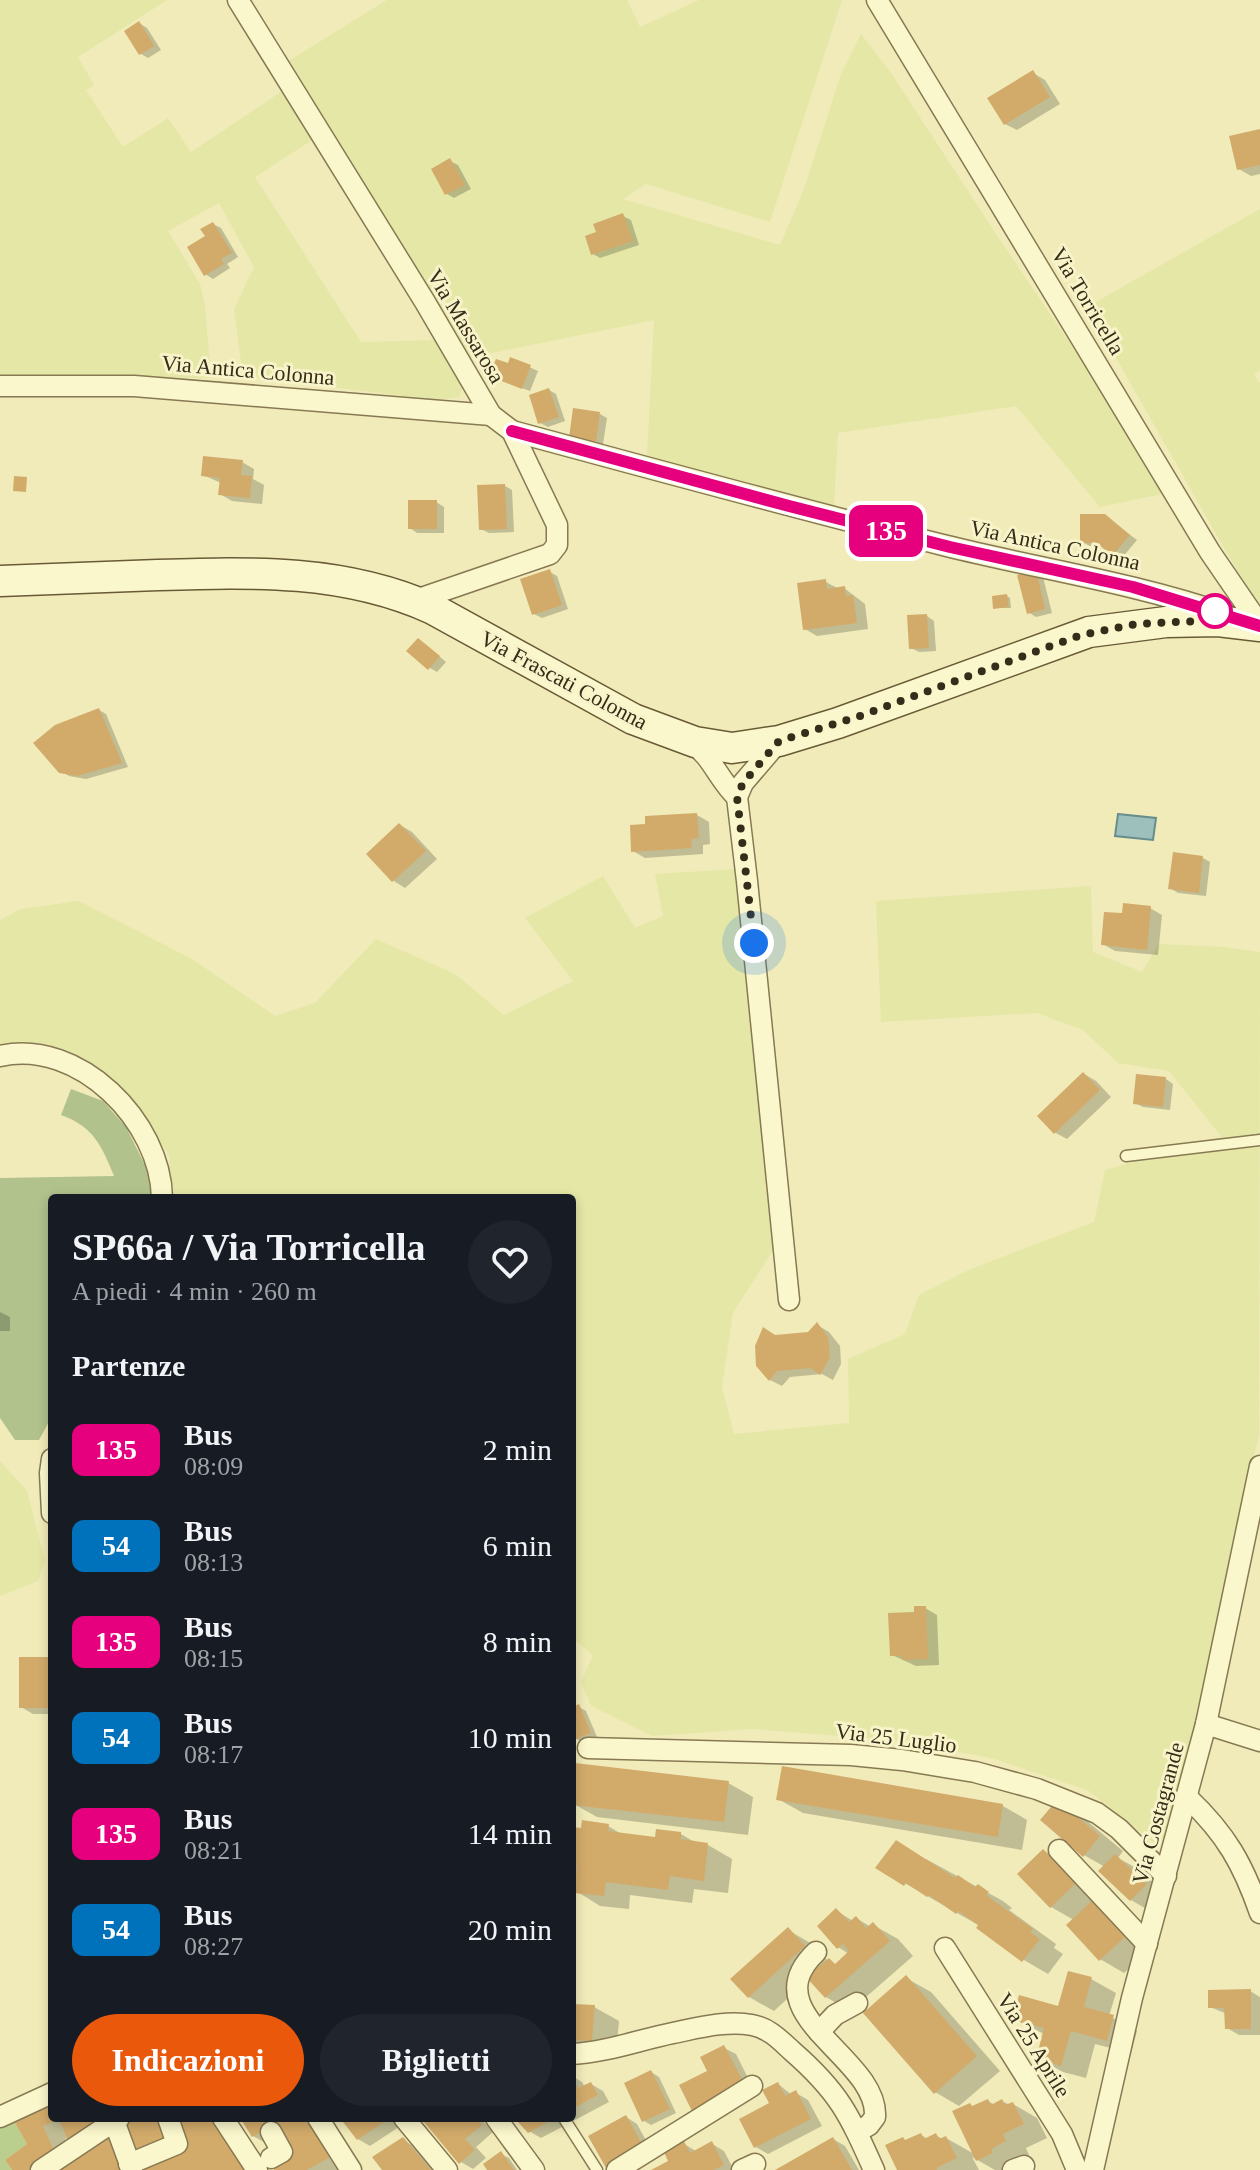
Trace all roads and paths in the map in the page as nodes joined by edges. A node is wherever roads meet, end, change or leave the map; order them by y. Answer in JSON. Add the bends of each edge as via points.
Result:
{"nodes":[{"id":1,"x":238,"y":0,"type":"edge"},
{"id":2,"x":877,"y":0,"type":"edge"},
{"id":3,"x":0,"y":386,"type":"edge"},
{"id":4,"x":491,"y":415,"type":"junction"},
{"id":5,"x":512,"y":431,"type":"junction"},
{"id":6,"x":0,"y":581,"type":"edge"},
{"id":7,"x":413,"y":601,"type":"junction"},
{"id":8,"x":1260,"y":626,"type":"edge"},
{"id":9,"x":685,"y":739,"type":"junction"},
{"id":10,"x":779,"y":741,"type":"junction"},
{"id":11,"x":737,"y":797,"type":"junction"},
{"id":12,"x":0,"y":1056,"type":"edge"},
{"id":13,"x":1260,"y":1140,"type":"edge"},
{"id":14,"x":1126,"y":1156,"type":"dead end"},
{"id":15,"x":162,"y":1194,"type":"edge"},
{"id":16,"x":789,"y":1300,"type":"dead end"},
{"id":17,"x":1260,"y":1466,"type":"edge"},
{"id":18,"x":1206,"y":1724,"type":"junction"},
{"id":19,"x":1260,"y":1741,"type":"edge"},
{"id":20,"x":588,"y":1748,"type":"dead end"},
{"id":21,"x":1188,"y":1798,"type":"junction"},
{"id":22,"x":1059,"y":1850,"type":"dead end"},
{"id":23,"x":1166,"y":1876,"type":"junction"},
{"id":24,"x":1260,"y":1913,"type":"edge"},
{"id":25,"x":1147,"y":1944,"type":"junction"},
{"id":26,"x":945,"y":1948,"type":"dead end"},
{"id":27,"x":816,"y":1952,"type":"dead end"},
{"id":28,"x":857,"y":2003,"type":"dead end"},
{"id":29,"x":819,"y":2032,"type":"junction"},
{"id":30,"x":576,"y":2054,"type":"edge"},
{"id":31,"x":752,"y":2086,"type":"dead end"},
{"id":32,"x":48,"y":2095,"type":"edge"},
{"id":33,"x":0,"y":2117,"type":"edge"},
{"id":34,"x":111,"y":2122,"type":"edge"},
{"id":35,"x":116,"y":2122,"type":"edge"},
{"id":36,"x":169,"y":2122,"type":"edge"},
{"id":37,"x":227,"y":2122,"type":"edge"},
{"id":38,"x":321,"y":2122,"type":"edge"},
{"id":39,"x":407,"y":2122,"type":"edge"},
{"id":40,"x":499,"y":2122,"type":"edge"},
{"id":41,"x":566,"y":2122,"type":"edge"},
{"id":42,"x":271,"y":2132,"type":"dead end"},
{"id":43,"x":857,"y":2132,"type":"junction"},
{"id":44,"x":264,"y":2164,"type":"edge"},
{"id":45,"x":130,"y":2167,"type":"edge"},
{"id":46,"x":41,"y":2170,"type":"edge"},
{"id":47,"x":351,"y":2170,"type":"edge"},
{"id":48,"x":447,"y":2170,"type":"edge"},
{"id":49,"x":534,"y":2170,"type":"edge"},
{"id":50,"x":597,"y":2170,"type":"edge"},
{"id":51,"x":617,"y":2170,"type":"edge"},
{"id":52,"x":874,"y":2170,"type":"edge"},
{"id":53,"x":1077,"y":2170,"type":"edge"},
{"id":54,"x":1093,"y":2170,"type":"edge"}],
"edges":[{"from":1,"to":4,"type":"street","name":"Via Massarosa"},
{"from":2,"to":8,"type":"street","name":"Via Torricella","via":[[1214,560]]},
{"from":3,"to":4,"type":"street","name":"Via Antica Colonna","via":[[134,386]]},
{"from":4,"to":5,"type":"street","name":"Via Massarosa"},
{"from":5,"to":7,"type":"street","name":"Via Massarosa","via":[[557,525],[557,545],[550,554]]},
{"from":5,"to":8,"type":"street","name":"Via Antica Colonna","via":[[950,547],[1133,587]]},
{"from":6,"to":7,"type":"street","name":"Via Frascati Colonna","via":[[264,573],[329,579]]},
{"from":7,"to":9,"type":"street","name":"Via Frascati Colonna","via":[[606,706]]},
{"from":8,"to":10,"type":"street","name":"Via Frascati Colonna","via":[[1175,621],[1089,632]]},
{"from":9,"to":10,"type":"street","name":"Via Frascati Colonna","via":[[732,748]]},
{"from":9,"to":11,"type":"street","via":[[705,754]]},
{"from":10,"to":11,"type":"street"},
{"from":11,"to":16,"type":"street"},
{"from":12,"to":15,"type":"street","via":[[42,1054],[60,1060],[124,1107],[153,1149]]},
{"from":13,"to":14,"type":"lane"},
{"from":17,"to":18,"type":"street","name":"Via Costagrande"},
{"from":18,"to":19,"type":"street"},
{"from":18,"to":21,"type":"street","name":"Via Costagrande"},
{"from":20,"to":23,"type":"street","name":"Via 25 Luglio","via":[[851,1755],[975,1772],[1097,1813]]},
{"from":21,"to":23,"type":"street","name":"Via Costagrande"},
{"from":21,"to":24,"type":"street","via":[[1229,1843]]},
{"from":22,"to":25,"type":"street"},
{"from":23,"to":25,"type":"street","name":"Via Costagrande"},
{"from":25,"to":54,"type":"street","name":"Via Costagrande"},
{"from":26,"to":53,"type":"street","name":"Via 25 Aprile","via":[[1058,2128]]},
{"from":27,"to":29,"type":"street","via":[[803,1964],[798,1984],[803,2011]]},
{"from":28,"to":29,"type":"street"},
{"from":29,"to":43,"type":"street","via":[[849,2064],[874,2104],[873,2121]]},
{"from":30,"to":43,"type":"street","via":[[702,2028],[760,2027],[823,2079]]},
{"from":31,"to":51,"type":"street"},
{"from":32,"to":33,"type":"street"},
{"from":34,"to":46,"type":"street"},
{"from":35,"to":45,"type":"street"},
{"from":36,"to":45,"type":"street","via":[[177,2144]]},
{"from":37,"to":44,"type":"street"},
{"from":38,"to":47,"type":"street"},
{"from":39,"to":48,"type":"street"},
{"from":40,"to":49,"type":"street"},
{"from":41,"to":50,"type":"lane"},
{"from":42,"to":44,"type":"street","via":[[282,2152]]},
{"from":43,"to":52,"type":"street"}]}
